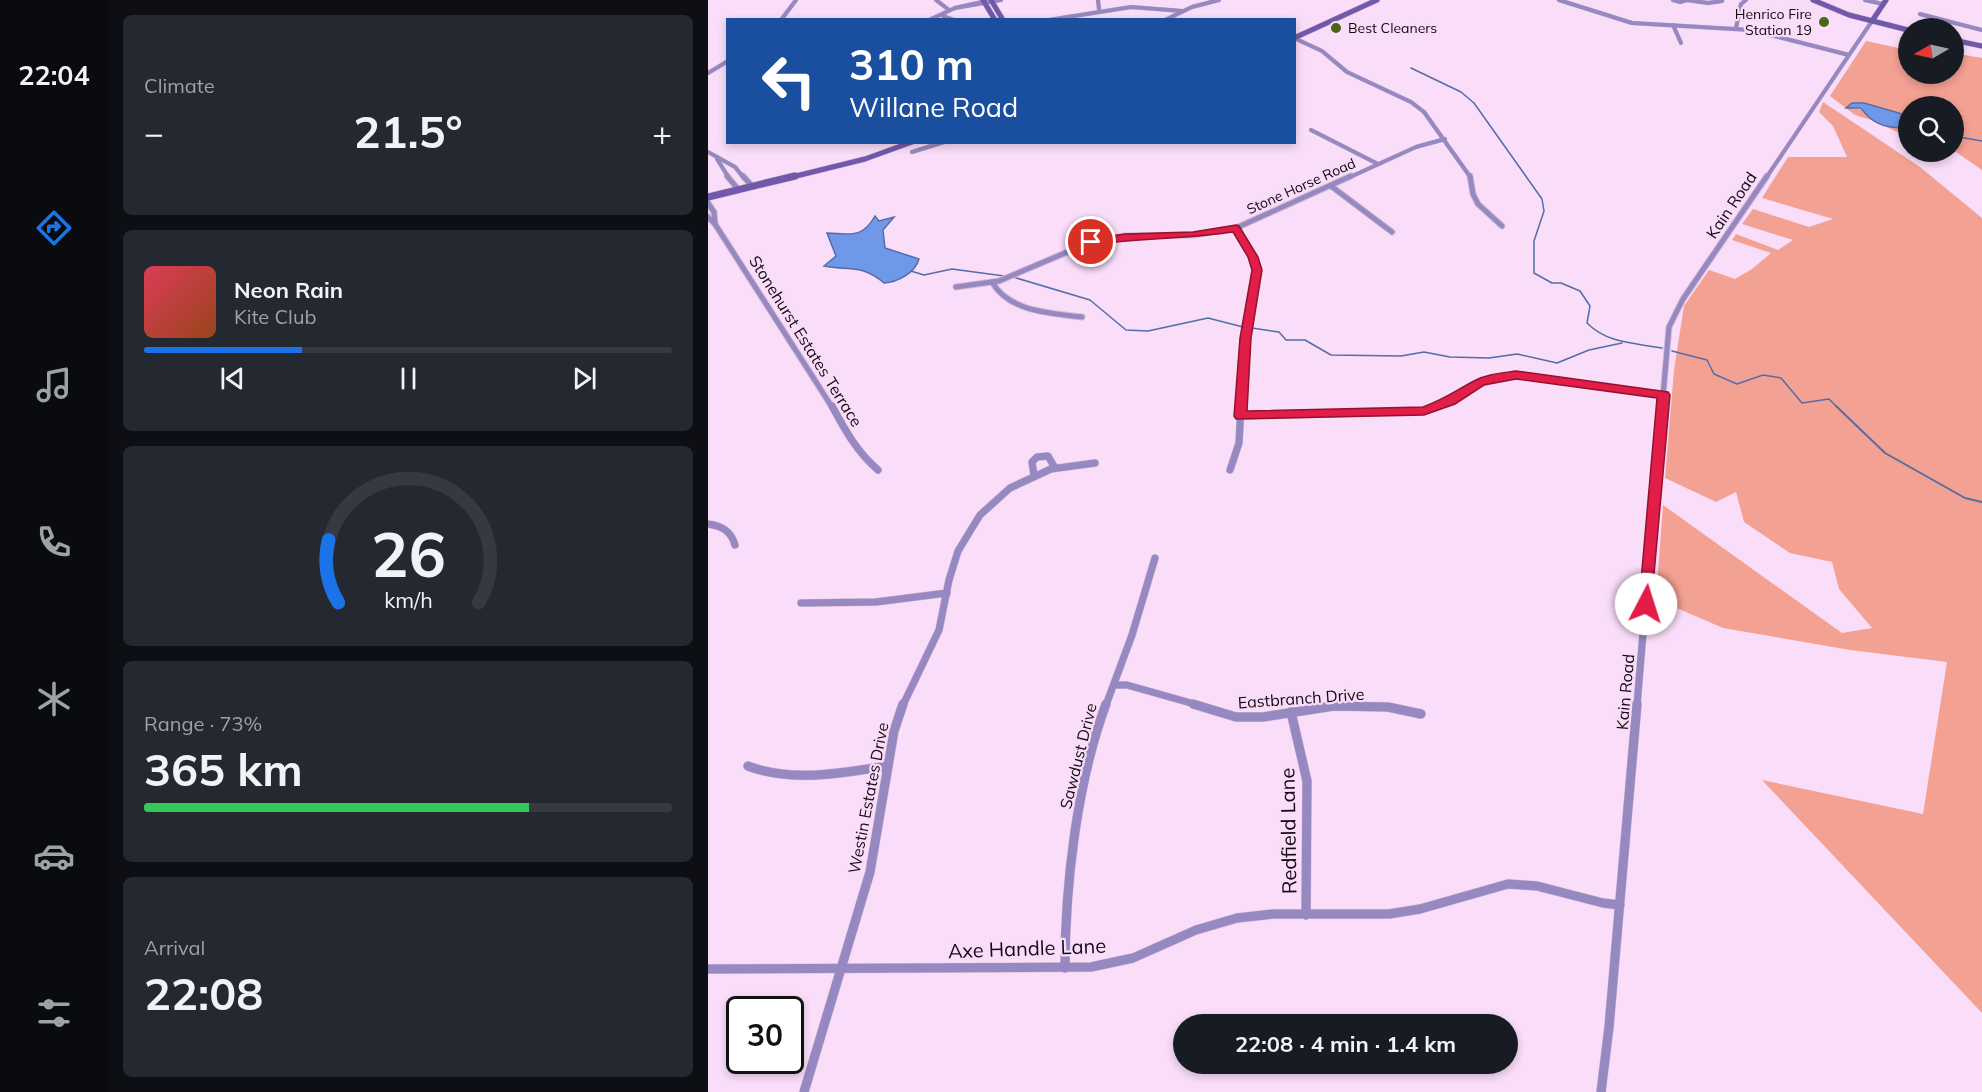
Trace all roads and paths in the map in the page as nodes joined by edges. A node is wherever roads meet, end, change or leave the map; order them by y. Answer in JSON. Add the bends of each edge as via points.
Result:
{"nodes":[{"id":1,"x":796,"y":0,"type":"edge"},
{"id":2,"x":936,"y":0,"type":"edge"},
{"id":3,"x":1001,"y":0,"type":"edge"},
{"id":4,"x":1098,"y":0,"type":"edge"},
{"id":5,"x":1219,"y":0,"type":"edge"},
{"id":6,"x":1377,"y":0,"type":"edge"},
{"id":7,"x":1559,"y":0,"type":"edge"},
{"id":8,"x":1673,"y":0,"type":"edge"},
{"id":9,"x":1687,"y":0,"type":"edge"},
{"id":10,"x":1746,"y":0,"type":"edge"},
{"id":11,"x":1813,"y":0,"type":"edge"},
{"id":12,"x":1820,"y":0,"type":"edge"},
{"id":13,"x":1865,"y":0,"type":"edge"},
{"id":14,"x":988,"y":1,"type":"edge"},
{"id":15,"x":1722,"y":1,"type":"edge"},
{"id":16,"x":1885,"y":2,"type":"edge"},
{"id":17,"x":1099,"y":9,"type":"junction"},
{"id":18,"x":949,"y":10,"type":"junction"},
{"id":19,"x":1182,"y":11,"type":"junction"},
{"id":20,"x":1920,"y":14,"type":"dead end"},
{"id":21,"x":941,"y":15,"type":"junction"},
{"id":22,"x":782,"y":18,"type":"edge"},
{"id":23,"x":934,"y":18,"type":"edge"},
{"id":24,"x":949,"y":18,"type":"edge"},
{"id":25,"x":994,"y":18,"type":"edge"},
{"id":26,"x":1001,"y":18,"type":"edge"},
{"id":27,"x":1058,"y":18,"type":"edge"},
{"id":28,"x":1169,"y":18,"type":"edge"},
{"id":29,"x":1873,"y":20,"type":"junction"},
{"id":30,"x":1672,"y":25,"type":"junction"},
{"id":31,"x":1898,"y":25,"type":"edge"},
{"id":32,"x":1898,"y":27,"type":"edge"},
{"id":33,"x":1736,"y":28,"type":"junction"},
{"id":34,"x":1982,"y":30,"type":"edge"},
{"id":35,"x":1296,"y":37,"type":"edge"},
{"id":36,"x":1296,"y":39,"type":"edge"},
{"id":37,"x":1964,"y":41,"type":"edge"},
{"id":38,"x":1681,"y":43,"type":"dead end"},
{"id":39,"x":1982,"y":45,"type":"edge"},
{"id":40,"x":1849,"y":55,"type":"junction"},
{"id":41,"x":726,"y":62,"type":"edge"},
{"id":42,"x":708,"y":73,"type":"edge"},
{"id":43,"x":1311,"y":130,"type":"dead end"},
{"id":44,"x":1445,"y":139,"type":"junction"},
{"id":45,"x":894,"y":144,"type":"edge"},
{"id":46,"x":906,"y":144,"type":"edge"},
{"id":47,"x":938,"y":144,"type":"edge"},
{"id":48,"x":708,"y":152,"type":"edge"},
{"id":49,"x":912,"y":152,"type":"dead end"},
{"id":50,"x":717,"y":159,"type":"junction"},
{"id":51,"x":1378,"y":164,"type":"junction"},
{"id":52,"x":752,"y":186,"type":"junction"},
{"id":53,"x":1331,"y":186,"type":"junction"},
{"id":54,"x":738,"y":189,"type":"junction"},
{"id":55,"x":708,"y":198,"type":"edge"},
{"id":56,"x":708,"y":203,"type":"edge"},
{"id":57,"x":708,"y":217,"type":"edge"},
{"id":58,"x":715,"y":224,"type":"junction"},
{"id":59,"x":1502,"y":226,"type":"dead end"},
{"id":60,"x":1236,"y":228,"type":"junction"},
{"id":61,"x":1392,"y":232,"type":"dead end"},
{"id":62,"x":992,"y":282,"type":"junction"},
{"id":63,"x":956,"y":287,"type":"dead end"},
{"id":64,"x":1082,"y":317,"type":"dead end"},
{"id":65,"x":1664,"y":395,"type":"junction"},
{"id":66,"x":1240,"y":416,"type":"junction"},
{"id":67,"x":1095,"y":463,"type":"dead end"},
{"id":68,"x":1055,"y":468,"type":"junction"},
{"id":69,"x":878,"y":470,"type":"dead end"},
{"id":70,"x":1230,"y":470,"type":"dead end"},
{"id":71,"x":1034,"y":475,"type":"junction"},
{"id":72,"x":708,"y":524,"type":"edge"},
{"id":73,"x":735,"y":545,"type":"dead end"},
{"id":74,"x":1155,"y":558,"type":"dead end"},
{"id":75,"x":947,"y":593,"type":"junction"},
{"id":76,"x":801,"y":603,"type":"dead end"},
{"id":77,"x":1114,"y":685,"type":"junction"},
{"id":78,"x":1291,"y":712,"type":"junction"},
{"id":79,"x":1421,"y":714,"type":"dead end"},
{"id":80,"x":748,"y":766,"type":"dead end"},
{"id":81,"x":888,"y":766,"type":"junction"},
{"id":82,"x":1620,"y":905,"type":"junction"},
{"id":83,"x":1306,"y":915,"type":"junction"},
{"id":84,"x":1065,"y":968,"type":"junction"},
{"id":85,"x":708,"y":969,"type":"edge"},
{"id":86,"x":841,"y":969,"type":"junction"},
{"id":87,"x":804,"y":1092,"type":"edge"},
{"id":88,"x":1600,"y":1092,"type":"edge"}],
"edges":[{"from":1,"to":22,"type":"street"},
{"from":2,"to":18,"type":"street"},
{"from":3,"to":14,"type":"street"},
{"from":4,"to":17,"type":"street"},
{"from":5,"to":19,"type":"street"},
{"from":6,"to":35,"type":"main road"},
{"from":7,"to":30,"type":"street","via":[[1625,21]]},
{"from":8,"to":9,"type":"street"},
{"from":9,"to":15,"type":"street"},
{"from":10,"to":33,"type":"street","via":[[1741,4]]},
{"from":11,"to":29,"type":"main road"},
{"from":12,"to":29,"type":"main road"},
{"from":13,"to":16,"type":"street"},
{"from":14,"to":18,"type":"street"},
{"from":14,"to":25,"type":"main road"},
{"from":14,"to":26,"type":"main road"},
{"from":16,"to":29,"type":"main road","name":"Kain Road"},
{"from":17,"to":19,"type":"street","via":[[1145,5]]},
{"from":17,"to":27,"type":"street"},
{"from":18,"to":21,"type":"street"},
{"from":19,"to":28,"type":"street"},
{"from":20,"to":34,"type":"street"},
{"from":21,"to":23,"type":"street"},
{"from":21,"to":24,"type":"street"},
{"from":29,"to":31,"type":"main road"},
{"from":29,"to":32,"type":"main road"},
{"from":29,"to":40,"type":"street","name":"Kain Road"},
{"from":30,"to":33,"type":"street"},
{"from":30,"to":38,"type":"street"},
{"from":33,"to":40,"type":"street"},
{"from":36,"to":44,"type":"street","via":[[1319,49],[1347,72],[1414,104]]},
{"from":37,"to":39,"type":"main road"},
{"from":40,"to":65,"type":"street","name":"Kain Road","via":[[1674,314],[1668,336]]},
{"from":41,"to":42,"type":"street"},
{"from":43,"to":51,"type":"street"},
{"from":44,"to":51,"type":"street","name":"Stone Horse Road"},
{"from":44,"to":59,"type":"street","via":[[1471,178],[1476,202]]},
{"from":45,"to":52,"type":"main road"},
{"from":46,"to":52,"type":"main road","via":[[856,161]]},
{"from":47,"to":49,"type":"street"},
{"from":48,"to":50,"type":"street"},
{"from":50,"to":52,"type":"street","via":[[735,167]]},
{"from":50,"to":54,"type":"street"},
{"from":51,"to":53,"type":"street","name":"Stone Horse Road"},
{"from":52,"to":54,"type":"main road"},
{"from":53,"to":60,"type":"street","name":"Stone Horse Road"},
{"from":53,"to":61,"type":"street"},
{"from":54,"to":55,"type":"main road"},
{"from":56,"to":58,"type":"street","name":"Stonehurst Estates Terrace"},
{"from":57,"to":58,"type":"street","name":"Stonehurst Estates Terrace"},
{"from":58,"to":69,"type":"street","name":"Stonehurst Estates Terrace","via":[[824,391],[855,446]]},
{"from":60,"to":62,"type":"street","name":"Stone Horse Road","via":[[1091,242]]},
{"from":60,"to":66,"type":"street","via":[[1257,270],[1246,338]]},
{"from":62,"to":63,"type":"street","name":"Stone Horse Road"},
{"from":62,"to":64,"type":"street","via":[[999,296],[1019,306]]},
{"from":65,"to":66,"type":"street","via":[[1516,375],[1480,383],[1450,402],[1424,411]]},
{"from":65,"to":82,"type":"street","name":"Kain Road"},
{"from":66,"to":70,"type":"street","via":[[1237,454]]},
{"from":67,"to":68,"type":"street","name":"Westin Estates Drive"},
{"from":68,"to":71,"type":"street","name":"Westin Estates Drive"},
{"from":68,"to":71,"type":"street","name":"Westin Estates Drive","via":[[1048,456],[1037,457],[1032,462]]},
{"from":71,"to":75,"type":"street","name":"Westin Estates Drive","via":[[1004,492],[980,515],[958,551]]},
{"from":72,"to":73,"type":"street","via":[[727,529]]},
{"from":74,"to":77,"type":"street","name":"Sawdust Drive"},
{"from":75,"to":76,"type":"street","via":[[876,602]]},
{"from":75,"to":81,"type":"street","name":"Westin Estates Drive","via":[[939,630],[898,716]]},
{"from":77,"to":78,"type":"street","name":"Eastbranch Drive","via":[[1151,691],[1236,717]]},
{"from":77,"to":84,"type":"street","name":"Sawdust Drive","via":[[1097,729],[1079,808]]},
{"from":78,"to":79,"type":"street","name":"Eastbranch Drive","via":[[1368,706]]},
{"from":78,"to":83,"type":"street","name":"Redfield Lane","via":[[1307,781]]},
{"from":80,"to":81,"type":"street","via":[[771,774],[841,773]]},
{"from":81,"to":86,"type":"street","name":"Westin Estates Drive","via":[[870,872]]},
{"from":82,"to":83,"type":"street","name":"Axe Handle Lane","via":[[1516,884],[1389,914]]},
{"from":82,"to":88,"type":"street","name":"Kain Road"},
{"from":83,"to":84,"type":"street","name":"Axe Handle Lane","via":[[1237,918],[1196,930],[1126,960]]},
{"from":84,"to":86,"type":"street","name":"Axe Handle Lane"},
{"from":85,"to":86,"type":"street","name":"Axe Handle Lane"},
{"from":86,"to":87,"type":"street","name":"Westin Estates Drive"}]}
